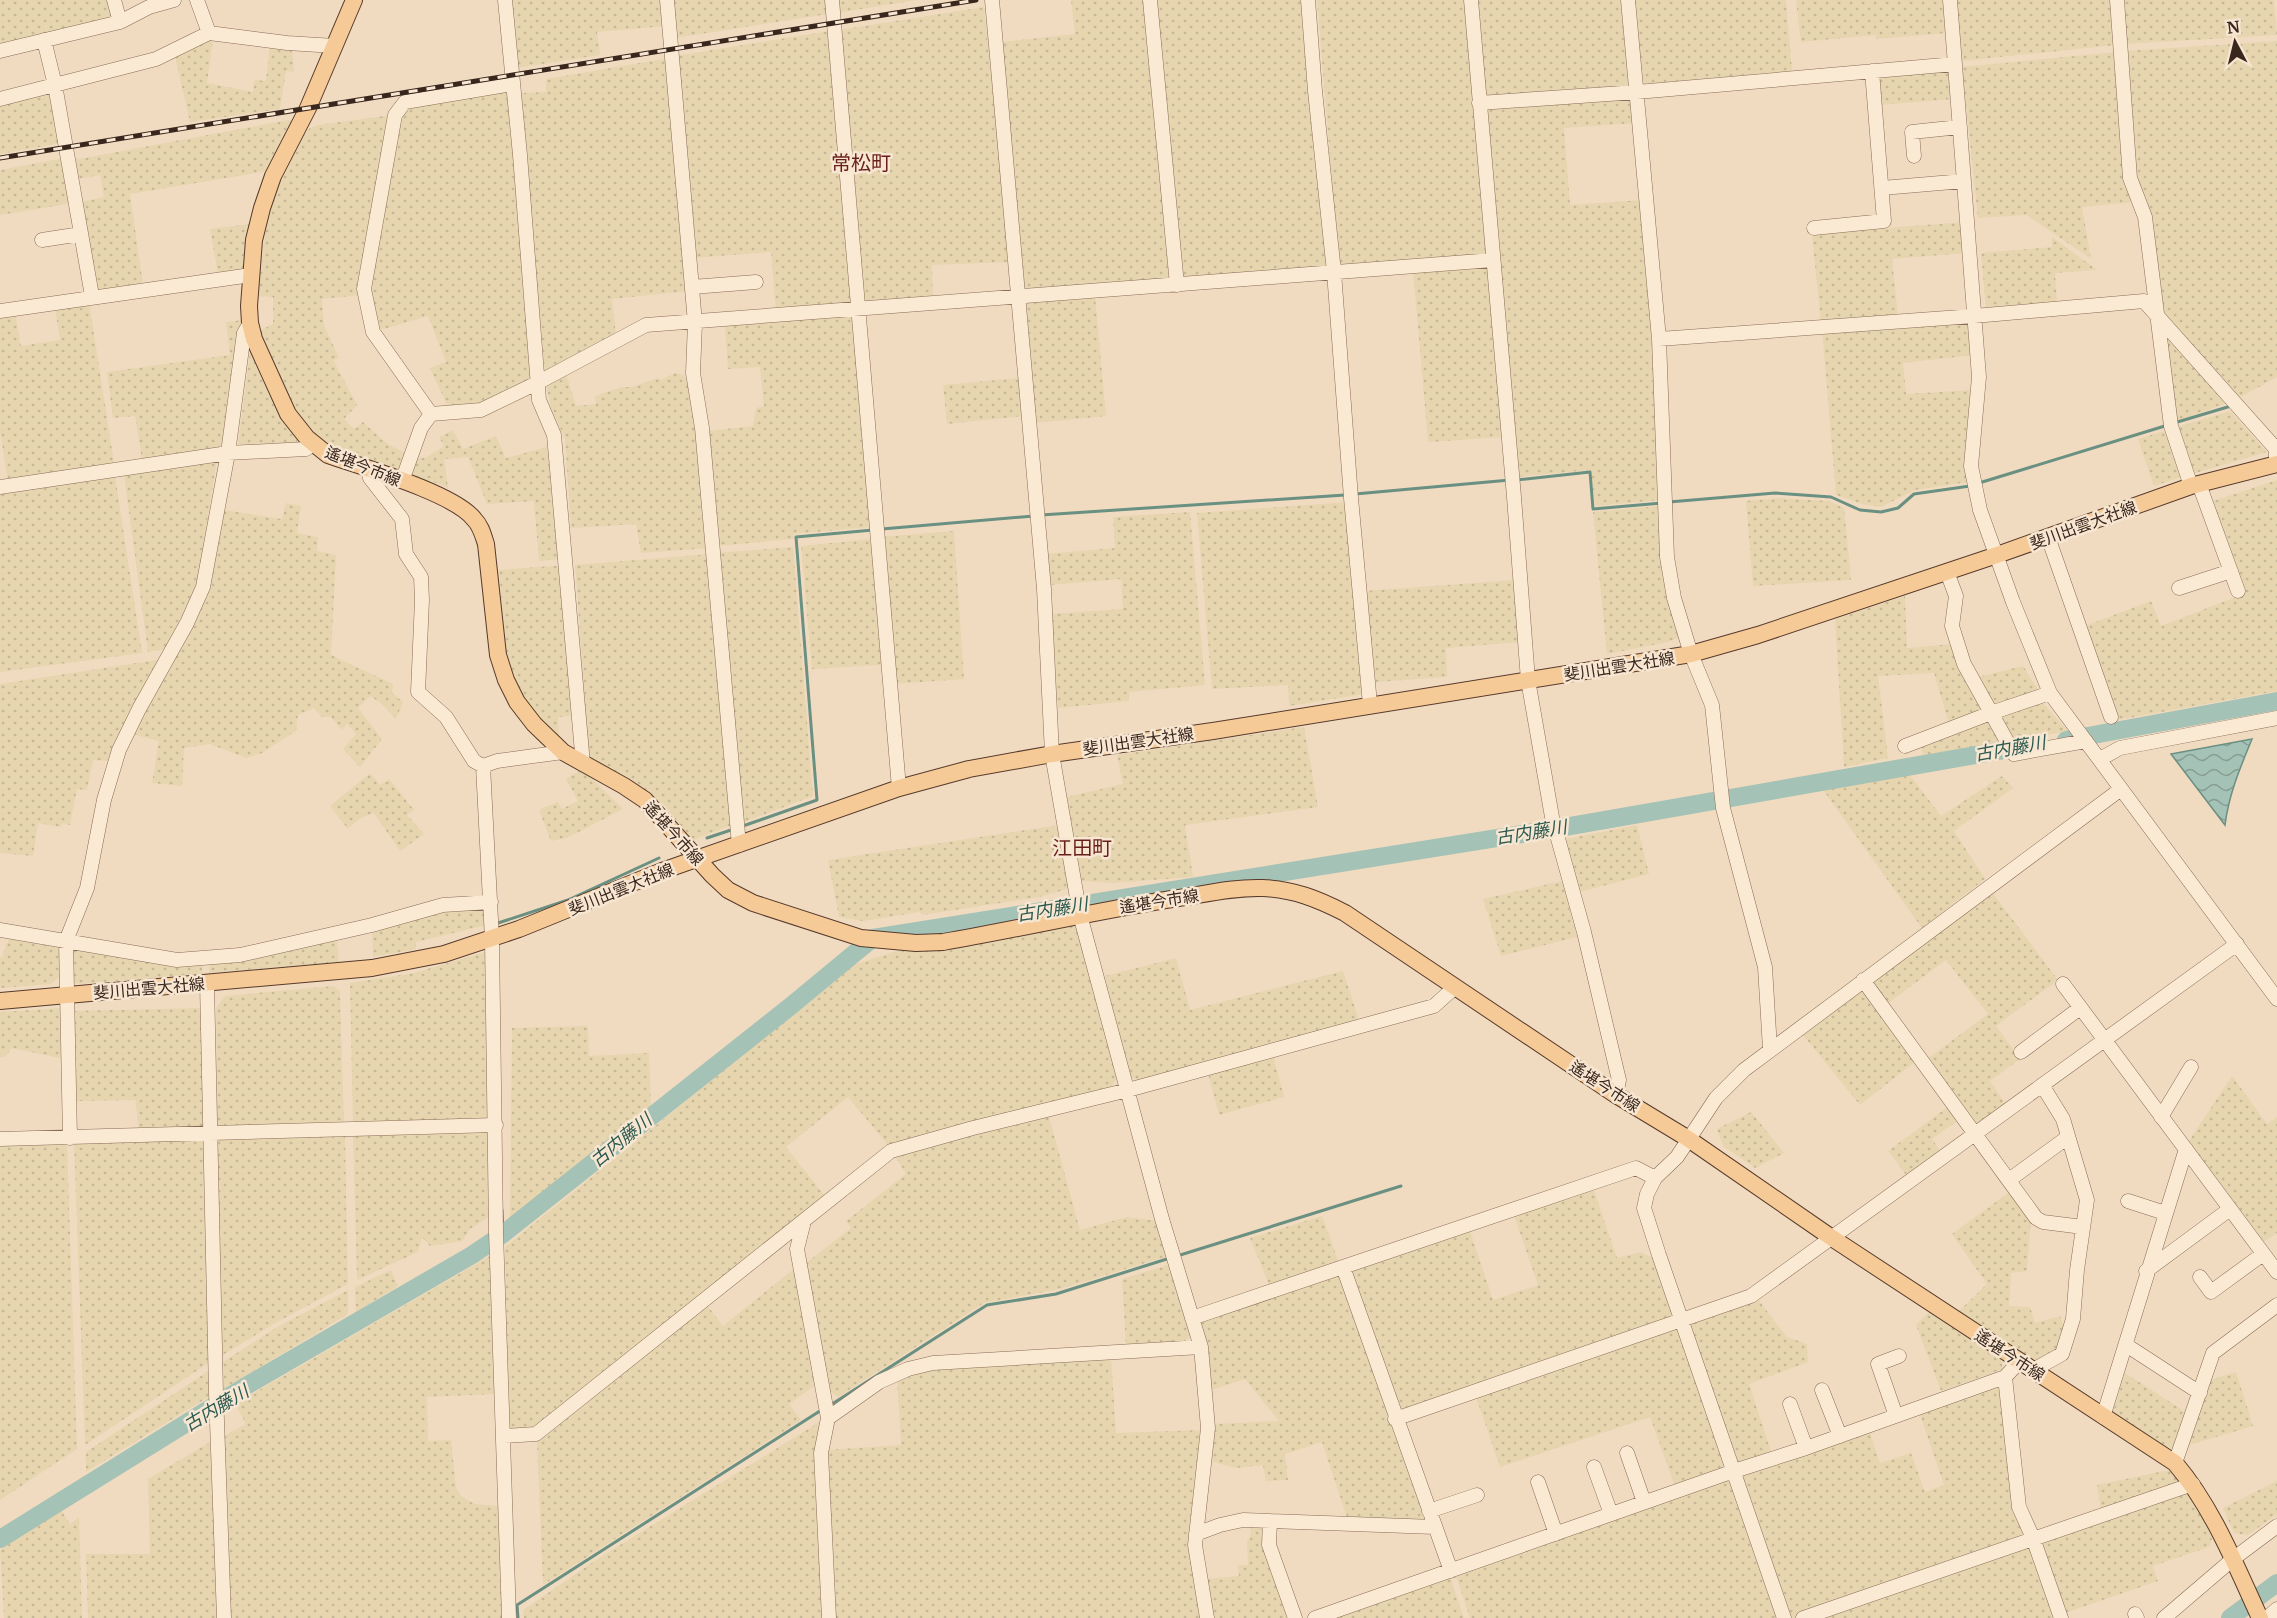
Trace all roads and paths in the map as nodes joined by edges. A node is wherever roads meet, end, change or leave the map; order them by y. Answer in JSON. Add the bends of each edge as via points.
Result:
{"nodes":[{"id":1,"x":114,"y":0,"type":"edge"},
{"id":2,"x":174,"y":0,"type":"edge"},
{"id":3,"x":197,"y":0,"type":"edge"},
{"id":4,"x":354,"y":0,"type":"edge"},
{"id":5,"x":505,"y":0,"type":"edge"},
{"id":6,"x":667,"y":0,"type":"edge"},
{"id":7,"x":832,"y":0,"type":"edge"},
{"id":8,"x":992,"y":0,"type":"edge"},
{"id":9,"x":1150,"y":0,"type":"edge"},
{"id":10,"x":1308,"y":0,"type":"edge"},
{"id":11,"x":1471,"y":0,"type":"edge"},
{"id":12,"x":1628,"y":0,"type":"edge"},
{"id":13,"x":1950,"y":0,"type":"edge"},
{"id":14,"x":2118,"y":0,"type":"edge"},
{"id":15,"x":120,"y":22,"type":"junction"},
{"id":16,"x":209,"y":33,"type":"junction"},
{"id":17,"x":44,"y":40,"type":"junction"},
{"id":18,"x":335,"y":46,"type":"junction"},
{"id":19,"x":0,"y":51,"type":"edge"},
{"id":20,"x":1955,"y":64,"type":"junction"},
{"id":21,"x":1872,"y":71,"type":"junction"},
{"id":22,"x":513,"y":84,"type":"junction"},
{"id":23,"x":56,"y":86,"type":"junction"},
{"id":24,"x":1637,"y":92,"type":"junction"},
{"id":25,"x":0,"y":99,"type":"edge"},
{"id":26,"x":1479,"y":103,"type":"junction"},
{"id":27,"x":1960,"y":127,"type":"junction"},
{"id":28,"x":1914,"y":156,"type":"dead end"},
{"id":29,"x":1964,"y":181,"type":"junction"},
{"id":30,"x":1882,"y":188,"type":"junction"},
{"id":31,"x":1815,"y":228,"type":"dead end"},
{"id":32,"x":81,"y":234,"type":"junction"},
{"id":33,"x":42,"y":240,"type":"dead end"},
{"id":34,"x":1493,"y":260,"type":"junction"},
{"id":35,"x":1334,"y":272,"type":"junction"},
{"id":36,"x":251,"y":275,"type":"junction"},
{"id":37,"x":756,"y":282,"type":"dead end"},
{"id":38,"x":1177,"y":285,"type":"junction"},
{"id":39,"x":692,"y":287,"type":"junction"},
{"id":40,"x":92,"y":296,"type":"junction"},
{"id":41,"x":1017,"y":298,"type":"junction"},
{"id":42,"x":858,"y":310,"type":"junction"},
{"id":43,"x":0,"y":311,"type":"edge"},
{"id":44,"x":1974,"y":316,"type":"junction"},
{"id":45,"x":2158,"y":318,"type":"junction"},
{"id":46,"x":695,"y":323,"type":"junction"},
{"id":47,"x":250,"y":324,"type":"junction"},
{"id":48,"x":1659,"y":339,"type":"junction"},
{"id":49,"x":537,"y":383,"type":"junction"},
{"id":50,"x":431,"y":414,"type":"junction"},
{"id":51,"x":314,"y":444,"type":"junction"},
{"id":52,"x":228,"y":453,"type":"junction"},
{"id":53,"x":2277,"y":457,"type":"edge"},
{"id":54,"x":368,"y":470,"type":"junction"},
{"id":55,"x":402,"y":481,"type":"junction"},
{"id":56,"x":2195,"y":485,"type":"junction"},
{"id":57,"x":0,"y":487,"type":"edge"},
{"id":58,"x":2048,"y":537,"type":"junction"},
{"id":59,"x":1997,"y":555,"type":"junction"},
{"id":60,"x":2231,"y":571,"type":"junction"},
{"id":61,"x":1947,"y":572,"type":"junction"},
{"id":62,"x":2179,"y":588,"type":"dead end"},
{"id":63,"x":2238,"y":591,"type":"dead end"},
{"id":64,"x":1692,"y":654,"type":"junction"},
{"id":65,"x":1527,"y":681,"type":"junction"},
{"id":66,"x":2050,"y":693,"type":"junction"},
{"id":67,"x":1370,"y":704,"type":"junction"},
{"id":68,"x":1991,"y":713,"type":"junction"},
{"id":69,"x":2111,"y":717,"type":"dead end"},
{"id":70,"x":2277,"y":718,"type":"edge"},
{"id":71,"x":2086,"y":741,"type":"junction"},
{"id":72,"x":1905,"y":746,"type":"dead end"},
{"id":73,"x":563,"y":752,"type":"junction"},
{"id":74,"x":1052,"y":754,"type":"junction"},
{"id":75,"x":2100,"y":759,"type":"junction"},
{"id":76,"x":583,"y":764,"type":"junction"},
{"id":77,"x":483,"y":766,"type":"junction"},
{"id":78,"x":899,"y":788,"type":"junction"},
{"id":79,"x":2121,"y":789,"type":"junction"},
{"id":80,"x":739,"y":845,"type":"junction"},
{"id":81,"x":696,"y":859,"type":"junction"},
{"id":82,"x":491,"y":902,"type":"junction"},
{"id":83,"x":1080,"y":915,"type":"junction"},
{"id":84,"x":0,"y":930,"type":"edge"},
{"id":85,"x":492,"y":939,"type":"junction"},
{"id":86,"x":66,"y":942,"type":"junction"},
{"id":87,"x":2237,"y":944,"type":"junction"},
{"id":88,"x":1863,"y":980,"type":"junction"},
{"id":89,"x":207,"y":983,"type":"junction"},
{"id":90,"x":2063,"y":984,"type":"dead end"},
{"id":91,"x":1455,"y":987,"type":"junction"},
{"id":92,"x":67,"y":995,"type":"junction"},
{"id":93,"x":2277,"y":999,"type":"edge"},
{"id":94,"x":0,"y":1001,"type":"edge"},
{"id":95,"x":2080,"y":1008,"type":"junction"},
{"id":96,"x":2103,"y":1040,"type":"junction"},
{"id":97,"x":1770,"y":1049,"type":"junction"},
{"id":98,"x":2021,"y":1052,"type":"dead end"},
{"id":99,"x":2191,"y":1067,"type":"dead end"},
{"id":100,"x":2042,"y":1085,"type":"junction"},
{"id":101,"x":1128,"y":1090,"type":"junction"},
{"id":102,"x":1616,"y":1095,"type":"junction"},
{"id":103,"x":2162,"y":1117,"type":"junction"},
{"id":104,"x":495,"y":1125,"type":"junction"},
{"id":105,"x":210,"y":1134,"type":"junction"},
{"id":106,"x":1976,"y":1134,"type":"junction"},
{"id":107,"x":2068,"y":1137,"type":"junction"},
{"id":108,"x":70,"y":1138,"type":"junction"},
{"id":109,"x":1687,"y":1138,"type":"junction"},
{"id":110,"x":0,"y":1139,"type":"edge"},
{"id":111,"x":2186,"y":1149,"type":"junction"},
{"id":112,"x":1655,"y":1179,"type":"junction"},
{"id":113,"x":2009,"y":1180,"type":"junction"},
{"id":114,"x":2128,"y":1201,"type":"dead end"},
{"id":115,"x":2230,"y":1209,"type":"junction"},
{"id":116,"x":2165,"y":1213,"type":"junction"},
{"id":117,"x":804,"y":1221,"type":"junction"},
{"id":118,"x":2083,"y":1227,"type":"junction"},
{"id":119,"x":1832,"y":1238,"type":"junction"},
{"id":120,"x":2263,"y":1254,"type":"junction"},
{"id":121,"x":1343,"y":1267,"type":"junction"},
{"id":122,"x":2146,"y":1271,"type":"junction"},
{"id":123,"x":2277,"y":1272,"type":"edge"},
{"id":124,"x":2200,"y":1277,"type":"dead end"},
{"id":125,"x":2277,"y":1305,"type":"edge"},
{"id":126,"x":1192,"y":1318,"type":"junction"},
{"id":127,"x":1683,"y":1321,"type":"junction"},
{"id":128,"x":2126,"y":1345,"type":"junction"},
{"id":129,"x":1201,"y":1347,"type":"junction"},
{"id":130,"x":1899,"y":1356,"type":"dead end"},
{"id":131,"x":2027,"y":1365,"type":"junction"},
{"id":132,"x":2004,"y":1377,"type":"junction"},
{"id":133,"x":1822,"y":1390,"type":"dead end"},
{"id":134,"x":2200,"y":1393,"type":"junction"},
{"id":135,"x":1790,"y":1404,"type":"dead end"},
{"id":136,"x":1896,"y":1416,"type":"junction"},
{"id":137,"x":2103,"y":1416,"type":"junction"},
{"id":138,"x":828,"y":1418,"type":"junction"},
{"id":139,"x":1395,"y":1419,"type":"junction"},
{"id":140,"x":504,"y":1436,"type":"junction"},
{"id":141,"x":1840,"y":1436,"type":"junction"},
{"id":142,"x":1806,"y":1448,"type":"junction"},
{"id":143,"x":1626,"y":1453,"type":"dead end"},
{"id":144,"x":2175,"y":1462,"type":"junction"},
{"id":145,"x":1594,"y":1467,"type":"dead end"},
{"id":146,"x":1734,"y":1471,"type":"junction"},
{"id":147,"x":1538,"y":1482,"type":"dead end"},
{"id":148,"x":2193,"y":1484,"type":"junction"},
{"id":149,"x":1477,"y":1495,"type":"dead end"},
{"id":150,"x":1644,"y":1502,"type":"junction"},
{"id":151,"x":1429,"y":1511,"type":"junction"},
{"id":152,"x":1611,"y":1514,"type":"junction"},
{"id":153,"x":1270,"y":1521,"type":"junction"},
{"id":154,"x":2277,"y":1526,"type":"edge"},
{"id":155,"x":1435,"y":1527,"type":"junction"},
{"id":156,"x":1196,"y":1534,"type":"junction"},
{"id":157,"x":1556,"y":1534,"type":"junction"},
{"id":158,"x":2032,"y":1538,"type":"junction"},
{"id":159,"x":2235,"y":1563,"type":"junction"},
{"id":160,"x":1451,"y":1571,"type":"junction"},
{"id":161,"x":2277,"y":1609,"type":"edge"},
{"id":162,"x":224,"y":1618,"type":"edge"},
{"id":163,"x":508,"y":1618,"type":"edge"},
{"id":164,"x":829,"y":1618,"type":"edge"},
{"id":165,"x":1207,"y":1618,"type":"edge"},
{"id":166,"x":1295,"y":1618,"type":"edge"},
{"id":167,"x":1315,"y":1618,"type":"edge"},
{"id":168,"x":1784,"y":1618,"type":"edge"},
{"id":169,"x":1803,"y":1618,"type":"edge"},
{"id":170,"x":2061,"y":1618,"type":"edge"},
{"id":171,"x":2163,"y":1618,"type":"edge"},
{"id":172,"x":2260,"y":1618,"type":"edge"},
{"id":173,"x":2267,"y":1618,"type":"edge"}],
"edges":[{"from":1,"to":15,"type":"street"},
{"from":2,"to":15,"type":"street"},
{"from":3,"to":16,"type":"street"},
{"from":4,"to":18,"type":"main road","name":"遙堪今市線"},
{"from":5,"to":22,"type":"street"},
{"from":6,"to":39,"type":"street"},
{"from":7,"to":42,"type":"street"},
{"from":8,"to":41,"type":"street"},
{"from":9,"to":38,"type":"street"},
{"from":10,"to":35,"type":"street"},
{"from":11,"to":26,"type":"street"},
{"from":12,"to":24,"type":"street"},
{"from":13,"to":20,"type":"street"},
{"from":14,"to":45,"type":"street","via":[[2130,177],[2145,217]]},
{"from":15,"to":17,"type":"street"},
{"from":16,"to":18,"type":"street"},
{"from":16,"to":23,"type":"street","via":[[156,59]]},
{"from":17,"to":19,"type":"street"},
{"from":17,"to":23,"type":"street"},
{"from":18,"to":36,"type":"main road","name":"遙堪今市線","via":[[273,176],[254,240]]},
{"from":20,"to":21,"type":"street"},
{"from":20,"to":27,"type":"street"},
{"from":21,"to":24,"type":"street"},
{"from":21,"to":30,"type":"street"},
{"from":22,"to":49,"type":"street"},
{"from":22,"to":50,"type":"street","via":[[405,102],[395,115],[364,289],[373,332]]},
{"from":23,"to":25,"type":"street"},
{"from":23,"to":32,"type":"street"},
{"from":24,"to":26,"type":"street"},
{"from":24,"to":48,"type":"street"},
{"from":26,"to":34,"type":"street"},
{"from":27,"to":28,"type":"street","via":[[1912,132]]},
{"from":27,"to":29,"type":"street"},
{"from":29,"to":30,"type":"street"},
{"from":29,"to":44,"type":"street"},
{"from":30,"to":31,"type":"street","via":[[1884,221]]},
{"from":32,"to":33,"type":"street"},
{"from":32,"to":40,"type":"street"},
{"from":34,"to":35,"type":"street"},
{"from":34,"to":65,"type":"street"},
{"from":35,"to":38,"type":"street"},
{"from":35,"to":67,"type":"street"},
{"from":36,"to":40,"type":"street"},
{"from":36,"to":47,"type":"main road","name":"遙堪今市線"},
{"from":37,"to":39,"type":"street"},
{"from":38,"to":41,"type":"street"},
{"from":39,"to":46,"type":"street"},
{"from":40,"to":43,"type":"street"},
{"from":41,"to":42,"type":"street"},
{"from":41,"to":74,"type":"street","via":[[1044,589]]},
{"from":42,"to":46,"type":"street"},
{"from":42,"to":78,"type":"street"},
{"from":44,"to":45,"type":"street","via":[[2144,301]]},
{"from":44,"to":48,"type":"street"},
{"from":44,"to":59,"type":"street","via":[[1979,377],[1971,466],[1980,510]]},
{"from":45,"to":53,"type":"street"},
{"from":45,"to":56,"type":"street","via":[[2171,426]]},
{"from":46,"to":49,"type":"street","via":[[646,325]]},
{"from":46,"to":80,"type":"street","via":[[693,373],[702,428]]},
{"from":47,"to":51,"type":"main road","name":"遙堪今市線","via":[[288,414]]},
{"from":47,"to":52,"type":"street","via":[[244,333]]},
{"from":48,"to":64,"type":"street","via":[[1667,557],[1674,598]]},
{"from":49,"to":50,"type":"street","via":[[481,410]]},
{"from":49,"to":76,"type":"street","via":[[538,400],[554,435]]},
{"from":50,"to":55,"type":"street"},
{"from":51,"to":52,"type":"street","via":[[306,449]]},
{"from":51,"to":54,"type":"main road","name":"遙堪今市線","via":[[328,455]]},
{"from":52,"to":57,"type":"street"},
{"from":52,"to":86,"type":"street","via":[[203,587],[118,750],[87,888]]},
{"from":53,"to":56,"type":"main road","name":"斐川出雲大社線"},
{"from":54,"to":55,"type":"main road","name":"遙堪今市線"},
{"from":54,"to":77,"type":"street","via":[[402,519],[406,554],[421,577],[418,692],[446,717],[474,761]]},
{"from":55,"to":73,"type":"main road","name":"遙堪今市線","via":[[459,506],[482,530],[490,568],[498,655],[506,680],[534,724]]},
{"from":56,"to":58,"type":"main road","name":"斐川出雲大社線"},
{"from":56,"to":60,"type":"street"},
{"from":58,"to":59,"type":"main road","name":"斐川出雲大社線"},
{"from":58,"to":69,"type":"street"},
{"from":59,"to":61,"type":"main road","name":"斐川出雲大社線"},
{"from":59,"to":66,"type":"street"},
{"from":60,"to":62,"type":"street"},
{"from":60,"to":63,"type":"street"},
{"from":61,"to":64,"type":"main road","name":"斐川出雲大社線"},
{"from":61,"to":68,"type":"street","via":[[1956,596],[1952,626],[1964,664]]},
{"from":64,"to":65,"type":"main road","name":"斐川出雲大社線"},
{"from":64,"to":97,"type":"street","via":[[1712,705],[1723,808],[1766,967]]},
{"from":65,"to":67,"type":"main road","name":"斐川出雲大社線"},
{"from":65,"to":102,"type":"street","via":[[1552,817],[1584,932],[1618,1080]]},
{"from":66,"to":68,"type":"street"},
{"from":66,"to":71,"type":"street"},
{"from":67,"to":74,"type":"main road","name":"斐川出雲大社線"},
{"from":68,"to":71,"type":"street","via":[[2014,754]]},
{"from":68,"to":72,"type":"street"},
{"from":70,"to":75,"type":"street","via":[[2120,748]]},
{"from":71,"to":75,"type":"street"},
{"from":73,"to":76,"type":"main road","name":"遙堪今市線"},
{"from":73,"to":77,"type":"street"},
{"from":74,"to":78,"type":"main road","name":"斐川出雲大社線","via":[[969,769]]},
{"from":74,"to":83,"type":"street"},
{"from":75,"to":79,"type":"street"},
{"from":76,"to":81,"type":"main road","name":"遙堪今市線","via":[[645,800]]},
{"from":77,"to":82,"type":"street"},
{"from":78,"to":80,"type":"main road","name":"斐川出雲大社線"},
{"from":79,"to":87,"type":"street"},
{"from":79,"to":88,"type":"street"},
{"from":80,"to":81,"type":"main road","name":"斐川出雲大社線"},
{"from":81,"to":83,"type":"main road","name":"遙堪今市線","via":[[728,890],[753,903],[861,938],[887,942],[943,942]]},
{"from":81,"to":85,"type":"main road","name":"斐川出雲大社線"},
{"from":82,"to":85,"type":"street"},
{"from":82,"to":86,"type":"street","via":[[443,905],[262,950],[205,959],[177,960]]},
{"from":83,"to":91,"type":"main road","name":"遙堪今市線","via":[[1236,890],[1292,892],[1345,913]]},
{"from":83,"to":101,"type":"street"},
{"from":84,"to":86,"type":"street"},
{"from":85,"to":89,"type":"main road","name":"斐川出雲大社線","via":[[444,954],[372,968]]},
{"from":85,"to":104,"type":"street"},
{"from":86,"to":92,"type":"street"},
{"from":87,"to":93,"type":"street"},
{"from":87,"to":96,"type":"street"},
{"from":88,"to":97,"type":"street"},
{"from":88,"to":106,"type":"street"},
{"from":89,"to":92,"type":"main road","name":"斐川出雲大社線"},
{"from":89,"to":105,"type":"street"},
{"from":90,"to":95,"type":"street"},
{"from":91,"to":101,"type":"street","via":[[1434,1006]]},
{"from":91,"to":102,"type":"main road","name":"遙堪今市線"},
{"from":92,"to":94,"type":"main road","name":"斐川出雲大社線"},
{"from":92,"to":108,"type":"street"},
{"from":95,"to":96,"type":"street"},
{"from":95,"to":98,"type":"street"},
{"from":96,"to":100,"type":"street"},
{"from":96,"to":103,"type":"street"},
{"from":97,"to":109,"type":"street","via":[[1716,1098]]},
{"from":99,"to":103,"type":"street"},
{"from":100,"to":106,"type":"street"},
{"from":100,"to":107,"type":"street","via":[[2063,1119]]},
{"from":101,"to":117,"type":"street","via":[[891,1151]]},
{"from":101,"to":126,"type":"street"},
{"from":102,"to":109,"type":"main road","name":"遙堪今市線"},
{"from":103,"to":111,"type":"street"},
{"from":104,"to":105,"type":"street"},
{"from":104,"to":140,"type":"street","via":[[495,1232]]},
{"from":105,"to":108,"type":"street"},
{"from":105,"to":162,"type":"street"},
{"from":106,"to":113,"type":"street"},
{"from":106,"to":119,"type":"street"},
{"from":107,"to":113,"type":"street"},
{"from":107,"to":118,"type":"street","via":[[2087,1200]]},
{"from":108,"to":110,"type":"street"},
{"from":109,"to":112,"type":"street","via":[[1677,1156]]},
{"from":109,"to":119,"type":"main road","name":"遙堪今市線"},
{"from":111,"to":115,"type":"street"},
{"from":111,"to":116,"type":"street"},
{"from":112,"to":121,"type":"street","via":[[1636,1168]]},
{"from":112,"to":127,"type":"street","via":[[1644,1208]]},
{"from":113,"to":118,"type":"street","via":[[2036,1218]]},
{"from":114,"to":116,"type":"street"},
{"from":115,"to":120,"type":"street"},
{"from":115,"to":122,"type":"street"},
{"from":116,"to":122,"type":"street"},
{"from":117,"to":138,"type":"street","via":[[797,1249]]},
{"from":117,"to":140,"type":"street","via":[[536,1434]]},
{"from":118,"to":131,"type":"street","via":[[2073,1319],[2062,1354]]},
{"from":119,"to":127,"type":"street","via":[[1751,1296]]},
{"from":119,"to":131,"type":"main road","name":"遙堪今市線"},
{"from":120,"to":123,"type":"street"},
{"from":120,"to":124,"type":"street","via":[[2211,1292]]},
{"from":121,"to":126,"type":"street"},
{"from":121,"to":139,"type":"street"},
{"from":122,"to":128,"type":"street"},
{"from":125,"to":134,"type":"street","via":[[2213,1353]]},
{"from":126,"to":129,"type":"street"},
{"from":127,"to":139,"type":"street"},
{"from":127,"to":146,"type":"street"},
{"from":128,"to":134,"type":"street"},
{"from":128,"to":137,"type":"street"},
{"from":129,"to":138,"type":"street","via":[[933,1363],[879,1382]]},
{"from":129,"to":156,"type":"street","via":[[1208,1428]]},
{"from":130,"to":136,"type":"street","via":[[1878,1364]]},
{"from":131,"to":132,"type":"street"},
{"from":131,"to":137,"type":"main road","name":"遙堪今市線"},
{"from":132,"to":136,"type":"street"},
{"from":132,"to":158,"type":"street","via":[[2019,1507]]},
{"from":133,"to":141,"type":"street"},
{"from":134,"to":144,"type":"street"},
{"from":135,"to":142,"type":"street"},
{"from":136,"to":141,"type":"street"},
{"from":137,"to":144,"type":"main road","name":"遙堪今市線"},
{"from":138,"to":164,"type":"street","via":[[821,1453]]},
{"from":139,"to":151,"type":"street"},
{"from":140,"to":163,"type":"street"},
{"from":141,"to":142,"type":"street"},
{"from":142,"to":146,"type":"street"},
{"from":143,"to":150,"type":"street"},
{"from":144,"to":148,"type":"main road","name":"遙堪今市線"},
{"from":145,"to":152,"type":"street"},
{"from":146,"to":150,"type":"street"},
{"from":146,"to":168,"type":"street"},
{"from":147,"to":157,"type":"street"},
{"from":148,"to":158,"type":"street"},
{"from":148,"to":159,"type":"main road","name":"遙堪今市線"},
{"from":149,"to":151,"type":"street"},
{"from":150,"to":152,"type":"street"},
{"from":151,"to":155,"type":"street"},
{"from":152,"to":157,"type":"street"},
{"from":153,"to":155,"type":"street"},
{"from":153,"to":156,"type":"street","via":[[1243,1520]]},
{"from":153,"to":166,"type":"street","via":[[1269,1545]]},
{"from":154,"to":159,"type":"street"},
{"from":155,"to":160,"type":"street"},
{"from":156,"to":165,"type":"street"},
{"from":157,"to":160,"type":"street"},
{"from":158,"to":169,"type":"street"},
{"from":158,"to":170,"type":"street"},
{"from":159,"to":171,"type":"street"},
{"from":159,"to":172,"type":"main road","name":"遙堪今市線"},
{"from":160,"to":167,"type":"street"},
{"from":161,"to":173,"type":"street"}]}
